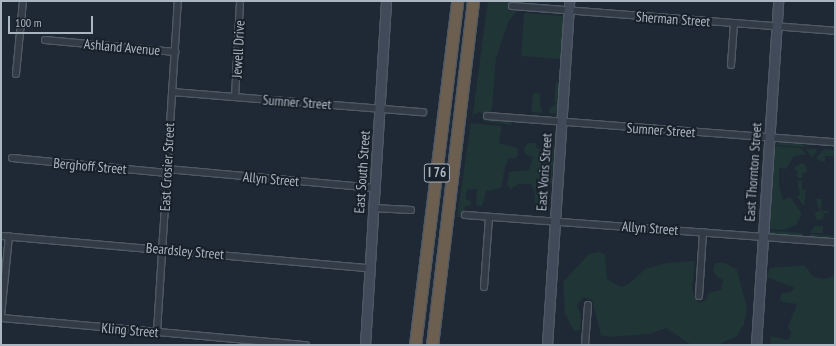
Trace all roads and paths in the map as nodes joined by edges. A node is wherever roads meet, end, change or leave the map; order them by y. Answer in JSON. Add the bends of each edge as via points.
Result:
{"nodes":[{"id":1,"x":23,"y":1,"type":"edge"},
{"id":2,"x":178,"y":1,"type":"edge"},
{"id":3,"x":240,"y":1,"type":"edge"},
{"id":4,"x":386,"y":1,"type":"edge"},
{"id":5,"x":457,"y":1,"type":"edge"},
{"id":6,"x":473,"y":1,"type":"edge"},
{"id":7,"x":778,"y":1,"type":"edge"},
{"id":8,"x":512,"y":6,"type":"dead end"},
{"id":9,"x":569,"y":6,"type":"edge"},
{"id":10,"x":734,"y":23,"type":"junction"},
{"id":11,"x":776,"y":26,"type":"junction"},
{"id":12,"x":835,"y":31,"type":"edge"},
{"id":13,"x":45,"y":40,"type":"dead end"},
{"id":14,"x":175,"y":52,"type":"junction"},
{"id":15,"x":731,"y":64,"type":"dead end"},
{"id":16,"x":16,"y":74,"type":"dead end"},
{"id":17,"x":172,"y":92,"type":"junction"},
{"id":18,"x":235,"y":97,"type":"junction"},
{"id":19,"x":380,"y":109,"type":"junction"},
{"id":20,"x":423,"y":112,"type":"dead end"},
{"id":21,"x":487,"y":116,"type":"dead end"},
{"id":22,"x":561,"y":122,"type":"junction"},
{"id":23,"x":769,"y":138,"type":"junction"},
{"id":24,"x":835,"y":142,"type":"edge"},
{"id":25,"x":12,"y":158,"type":"dead end"},
{"id":26,"x":167,"y":171,"type":"junction"},
{"id":27,"x":375,"y":188,"type":"junction"},
{"id":28,"x":373,"y":208,"type":"junction"},
{"id":29,"x":411,"y":210,"type":"dead end"},
{"id":30,"x":465,"y":215,"type":"dead end"},
{"id":31,"x":489,"y":217,"type":"junction"},
{"id":32,"x":555,"y":222,"type":"junction"},
{"id":33,"x":703,"y":232,"type":"junction"},
{"id":34,"x":1,"y":236,"type":"edge"},
{"id":35,"x":9,"y":236,"type":"junction"},
{"id":36,"x":763,"y":236,"type":"junction"},
{"id":37,"x":835,"y":242,"type":"edge"},
{"id":38,"x":162,"y":249,"type":"junction"},
{"id":39,"x":369,"y":268,"type":"junction"},
{"id":40,"x":484,"y":287,"type":"dead end"},
{"id":41,"x":699,"y":296,"type":"dead end"},
{"id":42,"x":588,"y":305,"type":"dead end"},
{"id":43,"x":1,"y":317,"type":"edge"},
{"id":44,"x":157,"y":332,"type":"junction"},
{"id":45,"x":306,"y":345,"type":"edge"},
{"id":46,"x":365,"y":345,"type":"edge"},
{"id":47,"x":415,"y":345,"type":"edge"},
{"id":48,"x":432,"y":345,"type":"edge"},
{"id":49,"x":546,"y":345,"type":"edge"},
{"id":50,"x":585,"y":345,"type":"edge"},
{"id":51,"x":756,"y":345,"type":"edge"}],
"edges":[{"from":1,"to":16,"type":"street"},
{"from":2,"to":14,"type":"street","name":"East Crosier Street"},
{"from":3,"to":18,"type":"street","name":"Jewell Drive"},
{"from":4,"to":19,"type":"main road","name":"East South Street"},
{"from":5,"to":47,"type":"highway","number":"I 76"},
{"from":6,"to":48,"type":"highway","number":"I 76"},
{"from":7,"to":11,"type":"main road","name":"East Thornton Street"},
{"from":8,"to":9,"type":"street","name":"Sherman Street"},
{"from":9,"to":10,"type":"street","name":"Sherman Street"},
{"from":9,"to":22,"type":"main road","name":"East Voris Street"},
{"from":10,"to":11,"type":"street","name":"Sherman Street"},
{"from":10,"to":15,"type":"street"},
{"from":11,"to":12,"type":"street","name":"Sherman Street"},
{"from":11,"to":23,"type":"main road","name":"East Thornton Street"},
{"from":13,"to":14,"type":"street","name":"Ashland Avenue"},
{"from":14,"to":17,"type":"street","name":"East Crosier Street"},
{"from":17,"to":18,"type":"street","name":"Sumner Street"},
{"from":17,"to":26,"type":"street","name":"East Crosier Street"},
{"from":18,"to":19,"type":"street","name":"Sumner Street"},
{"from":19,"to":20,"type":"street","name":"Sumner Street"},
{"from":19,"to":27,"type":"main road","name":"East South Street"},
{"from":21,"to":22,"type":"street","name":"Sumner Street"},
{"from":22,"to":23,"type":"street","name":"Sumner Street"},
{"from":22,"to":32,"type":"main road","name":"East Voris Street"},
{"from":23,"to":24,"type":"street","name":"Sumner Street"},
{"from":23,"to":36,"type":"main road","name":"East Thornton Street"},
{"from":25,"to":26,"type":"street","name":"Berghoff Street"},
{"from":26,"to":27,"type":"street","name":"Allyn Street"},
{"from":26,"to":38,"type":"street","name":"East Crosier Street"},
{"from":27,"to":28,"type":"main road","name":"East South Street"},
{"from":28,"to":29,"type":"street"},
{"from":28,"to":39,"type":"main road","name":"East South Street"},
{"from":30,"to":31,"type":"street","name":"Allyn Street"},
{"from":31,"to":32,"type":"street","name":"Allyn Street"},
{"from":31,"to":40,"type":"street"},
{"from":32,"to":33,"type":"street","name":"Allyn Street"},
{"from":32,"to":49,"type":"main road","name":"East Voris Street"},
{"from":33,"to":36,"type":"street","name":"Allyn Street"},
{"from":33,"to":41,"type":"street"},
{"from":34,"to":35,"type":"street","name":"Beardsley Street"},
{"from":35,"to":38,"type":"street","name":"Beardsley Street"},
{"from":35,"to":43,"type":"street"},
{"from":36,"to":37,"type":"street","name":"Allyn Street"},
{"from":36,"to":51,"type":"main road","name":"East Thornton Street"},
{"from":38,"to":39,"type":"street","name":"Beardsley Street"},
{"from":38,"to":44,"type":"street","name":"East Crosier Street"},
{"from":39,"to":46,"type":"main road","name":"East South Street"},
{"from":42,"to":50,"type":"street"},
{"from":43,"to":44,"type":"street","name":"Kling Street"},
{"from":44,"to":45,"type":"street","name":"Kling Street"}]}
